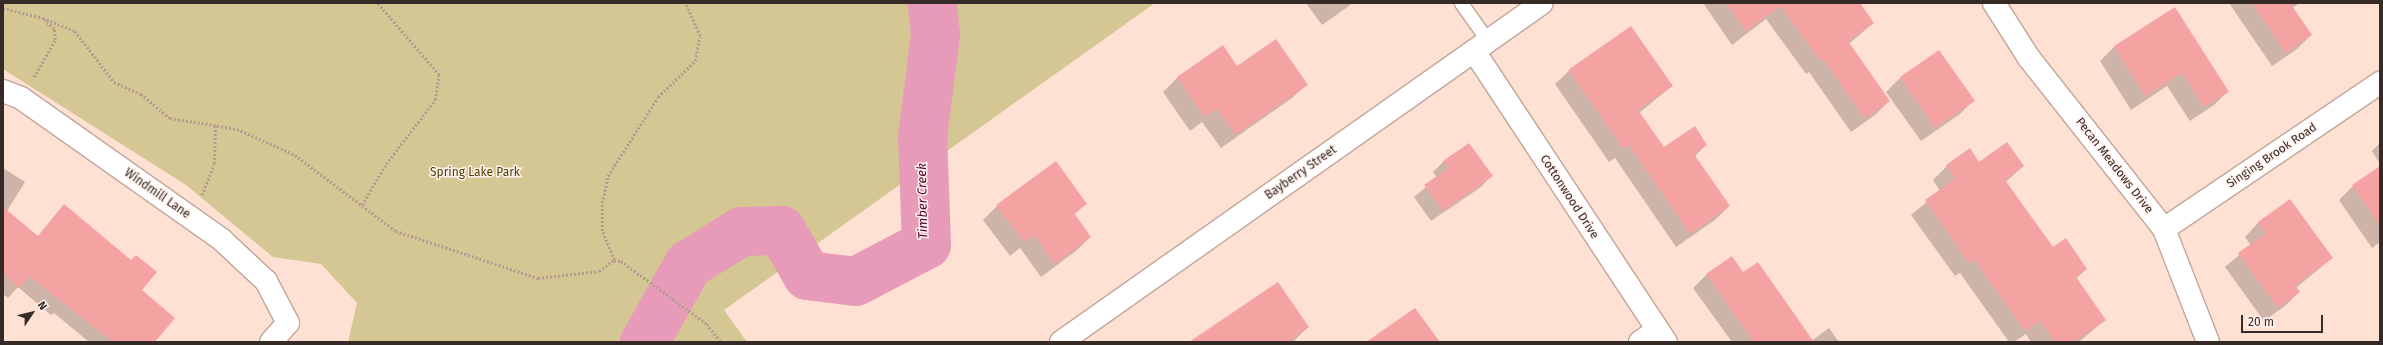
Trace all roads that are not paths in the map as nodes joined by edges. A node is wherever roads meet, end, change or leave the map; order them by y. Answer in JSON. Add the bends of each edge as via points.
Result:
{"nodes":[{"id":1,"x":1461,"y":3,"type":"edge"},
{"id":2,"x":1542,"y":3,"type":"edge"},
{"id":3,"x":1994,"y":3,"type":"edge"},
{"id":4,"x":1481,"y":46,"type":"junction"},
{"id":5,"x":2380,"y":83,"type":"edge"},
{"id":6,"x":12,"y":94,"type":"edge"},
{"id":7,"x":2164,"y":229,"type":"junction"},
{"id":8,"x":1654,"y":338,"type":"edge"},
{"id":9,"x":271,"y":342,"type":"edge"},
{"id":10,"x":1061,"y":342,"type":"edge"},
{"id":11,"x":2208,"y":342,"type":"edge"}],
"edges":[{"from":1,"to":4,"type":"lane"},
{"from":2,"to":4,"type":"street","name":"Bayberry Street"},
{"from":3,"to":7,"type":"street","name":"Pecan Meadows Drive","via":[[2029,58]]},
{"from":4,"to":8,"type":"street","name":"Cottonwood Drive"},
{"from":4,"to":10,"type":"street","name":"Bayberry Street"},
{"from":5,"to":7,"type":"street","name":"Singing Brook Road"},
{"from":6,"to":9,"type":"street","name":"Windmill Lane","via":[[222,240],[266,281],[288,323]]},
{"from":7,"to":11,"type":"street","name":"Pecan Meadows Drive"}]}
